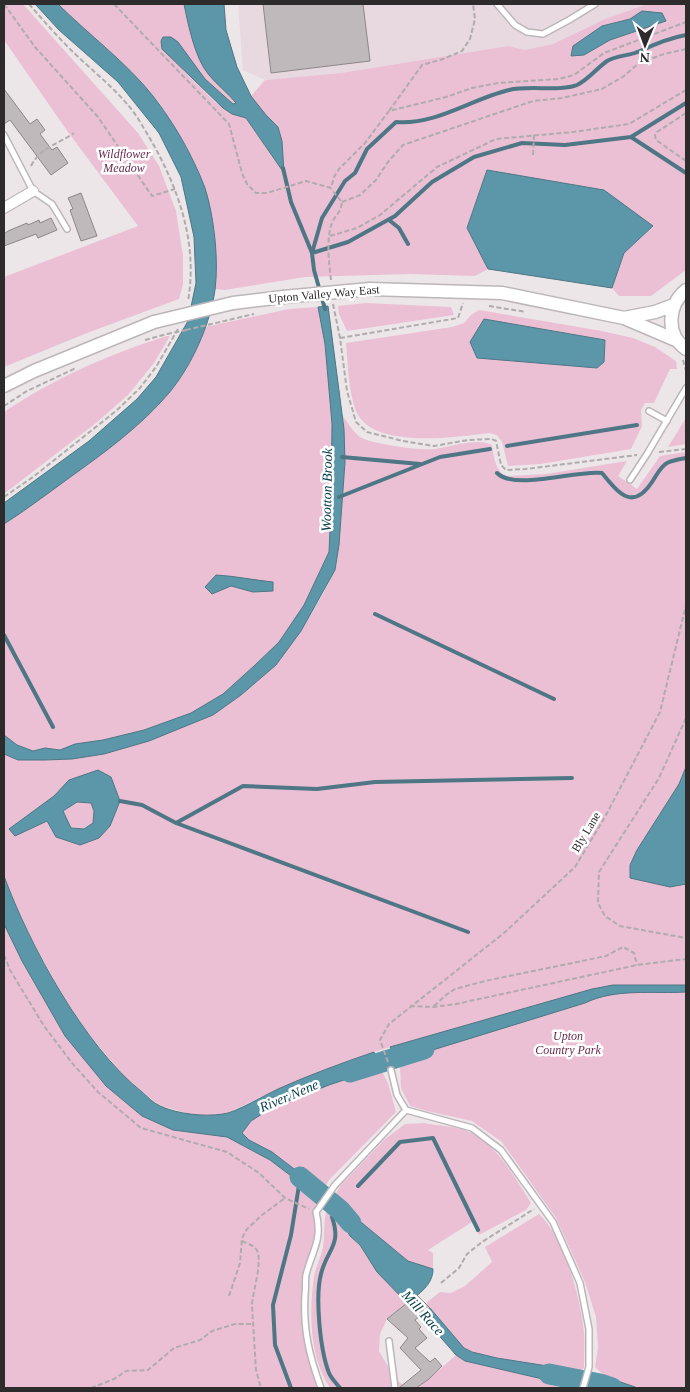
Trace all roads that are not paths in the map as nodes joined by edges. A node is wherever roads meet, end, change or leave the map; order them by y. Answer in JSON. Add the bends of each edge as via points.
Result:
{"nodes":[{"id":1,"x":497,"y":4,"type":"edge"},
{"id":2,"x":595,"y":4,"type":"edge"},
{"id":3,"x":4,"y":135,"type":"edge"},
{"id":4,"x":33,"y":191,"type":"junction"},
{"id":5,"x":4,"y":208,"type":"edge"},
{"id":6,"x":67,"y":229,"type":"dead end"},
{"id":7,"x":686,"y":290,"type":"edge"},
{"id":8,"x":674,"y":305,"type":"junction"},
{"id":9,"x":624,"y":318,"type":"junction"},
{"id":10,"x":682,"y":349,"type":"edge"},
{"id":11,"x":34,"y":371,"type":"junction"},
{"id":12,"x":4,"y":386,"type":"edge"},
{"id":13,"x":686,"y":388,"type":"edge"},
{"id":14,"x":4,"y":391,"type":"edge"},
{"id":15,"x":649,"y":412,"type":"dead end"},
{"id":16,"x":667,"y":421,"type":"junction"},
{"id":17,"x":630,"y":480,"type":"dead end"},
{"id":18,"x":391,"y":1070,"type":"road end"},
{"id":19,"x":406,"y":1110,"type":"junction"},
{"id":20,"x":389,"y":1342,"type":"dead end"},
{"id":21,"x":321,"y":1388,"type":"edge"},
{"id":22,"x":396,"y":1388,"type":"edge"},
{"id":23,"x":583,"y":1388,"type":"edge"}],
"edges":[{"from":1,"to":2,"type":"lane","via":[[516,25],[527,32],[543,34]]},
{"from":3,"to":4,"type":"lane"},
{"from":4,"to":5,"type":"street"},
{"from":4,"to":6,"type":"lane","via":[[52,204]]},
{"from":7,"to":8,"type":"street"},
{"from":8,"to":9,"type":"street","name":"Upton Valley Way East"},
{"from":8,"to":10,"type":"street","via":[[672,330]]},
{"from":9,"to":10,"type":"street","name":"Upton Valley Way East"},
{"from":9,"to":11,"type":"street","name":"Upton Valley Way East","bridge":true,"via":[[502,294],[370,289],[233,303],[154,322]]},
{"from":11,"to":12,"type":"street","name":"Upton Valley Way East"},
{"from":11,"to":14,"type":"street","name":"Upton Valley Way East"},
{"from":13,"to":16,"type":"lane"},
{"from":15,"to":16,"type":"lane"},
{"from":16,"to":17,"type":"lane"},
{"from":18,"to":19,"type":"lane","via":[[397,1095]]},
{"from":19,"to":21,"type":"lane","via":[[335,1185],[316,1212],[318,1242],[306,1276],[304,1320],[310,1357]]},
{"from":19,"to":23,"type":"lane","via":[[472,1128],[501,1150],[553,1222],[580,1282],[589,1329],[589,1367]]},
{"from":20,"to":22,"type":"lane"}]}
